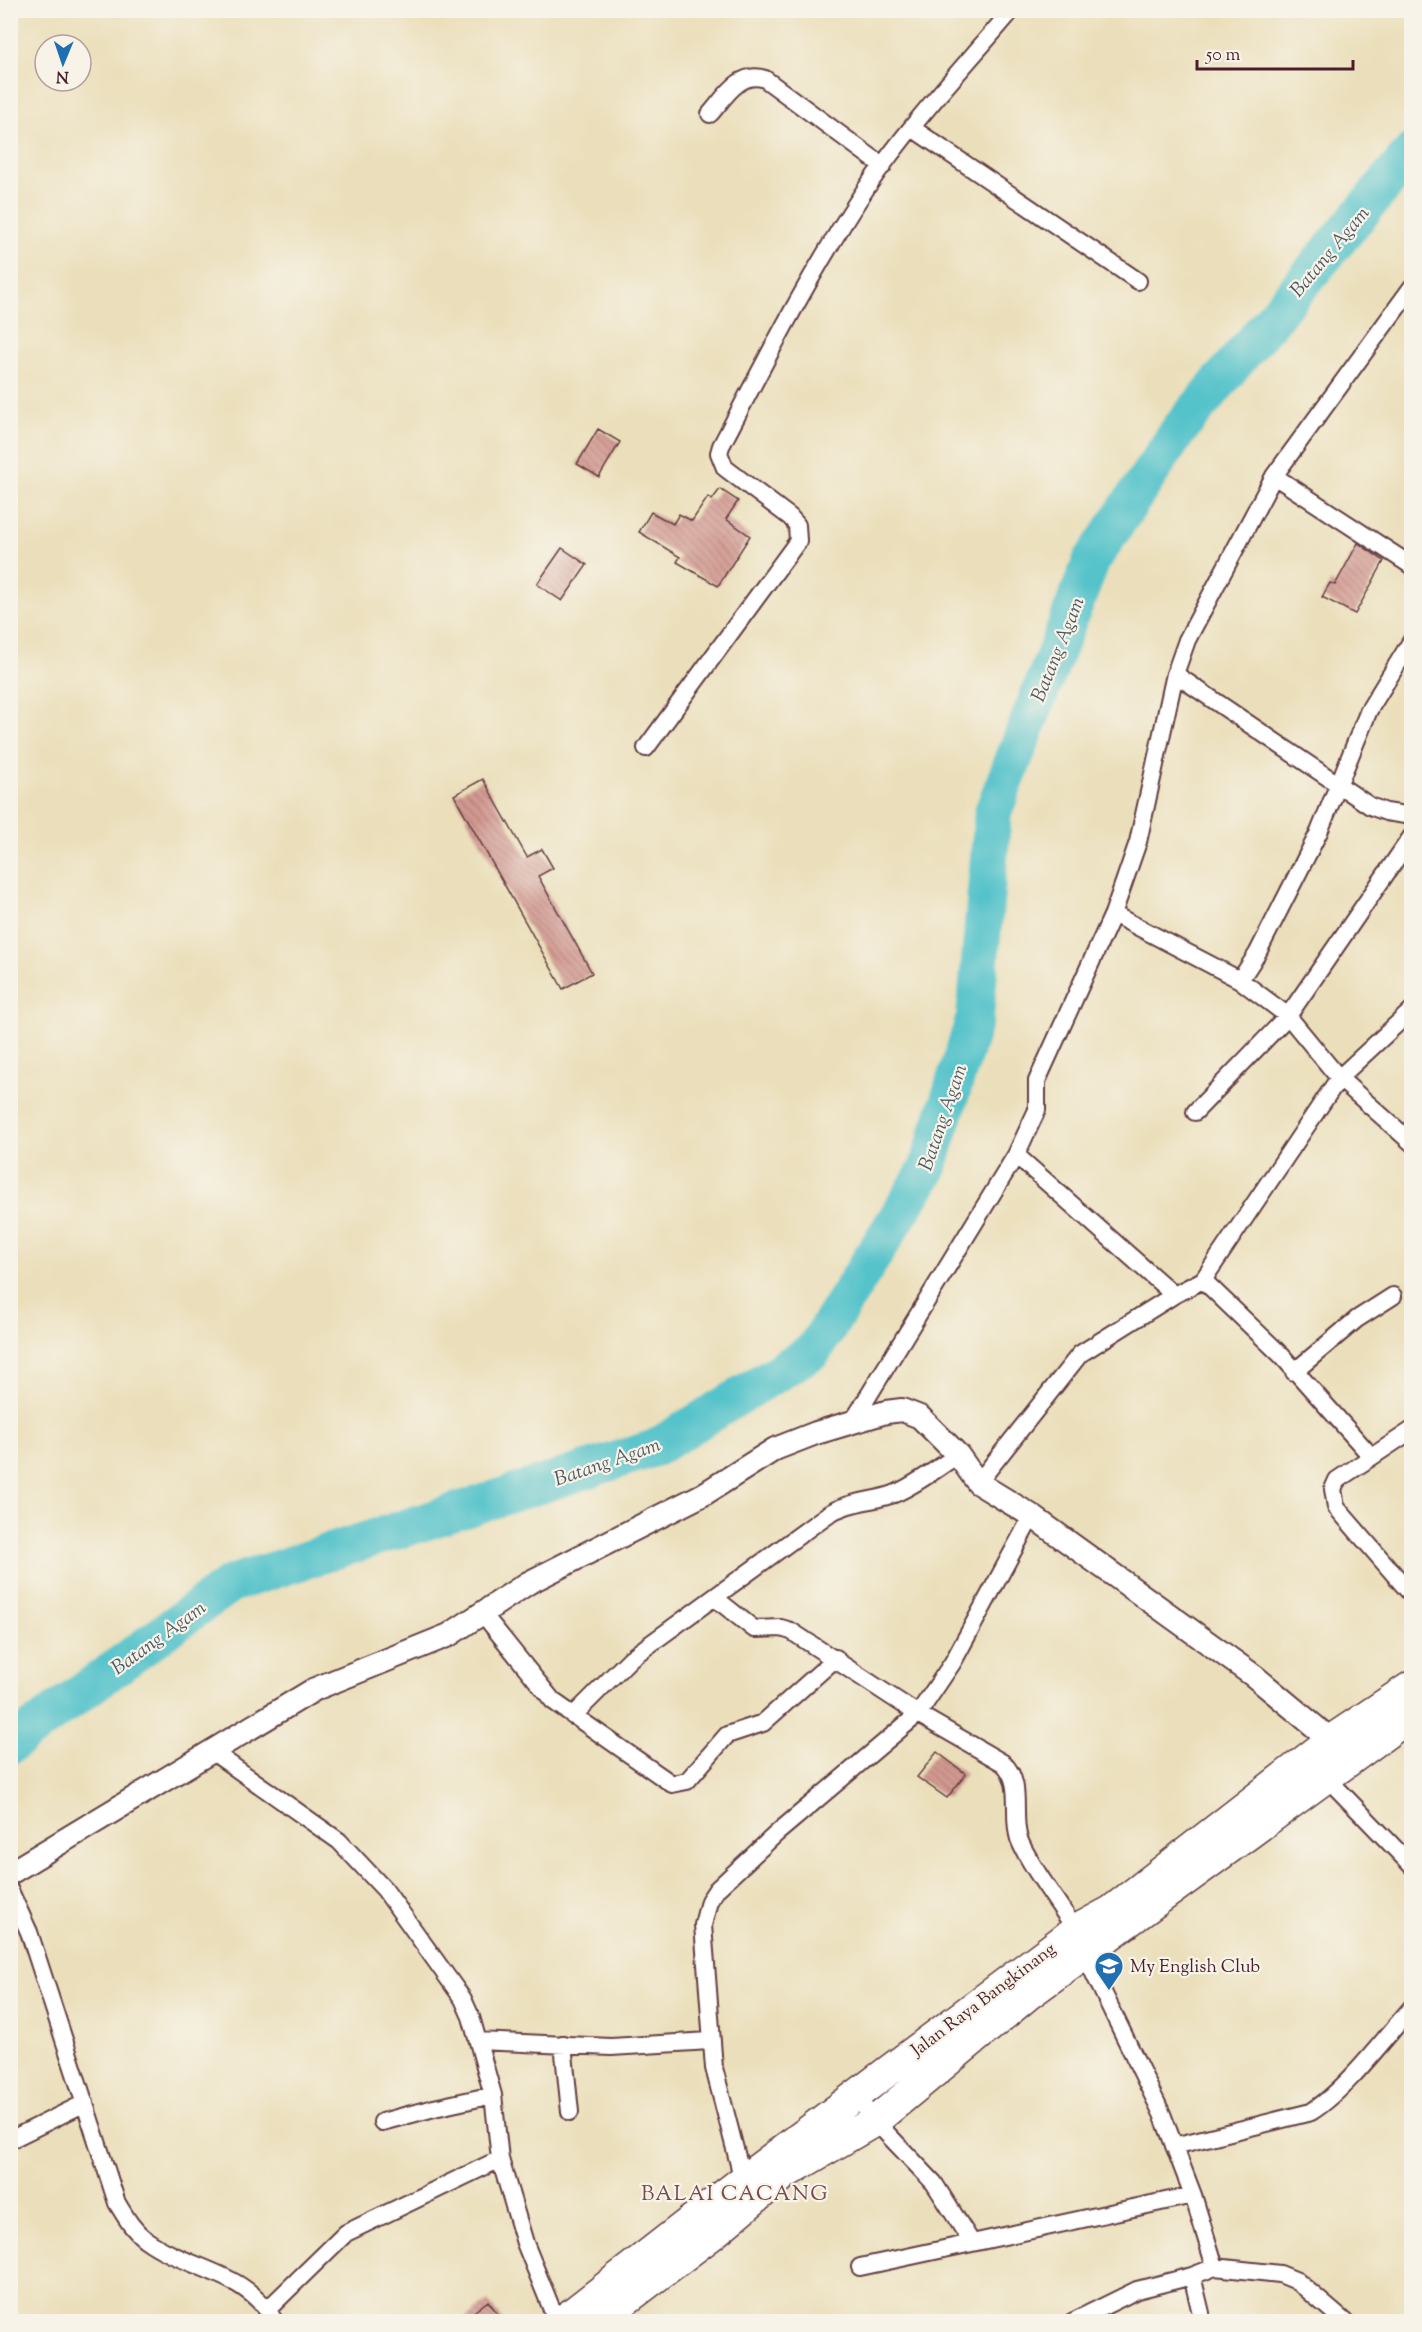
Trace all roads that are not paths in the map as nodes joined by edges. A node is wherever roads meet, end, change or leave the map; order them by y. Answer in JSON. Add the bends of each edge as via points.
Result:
{"nodes":[{"id":1,"x":1012,"y":10,"type":"edge"},
{"id":2,"x":710,"y":114,"type":"dead end"},
{"id":3,"x":912,"y":128,"type":"junction"},
{"id":4,"x":883,"y":166,"type":"junction"},
{"id":5,"x":1138,"y":281,"type":"dead end"},
{"id":6,"x":1412,"y":287,"type":"edge"},
{"id":7,"x":1274,"y":476,"type":"junction"},
{"id":8,"x":1412,"y":566,"type":"edge"},
{"id":9,"x":1412,"y":640,"type":"edge"},
{"id":10,"x":1181,"y":678,"type":"junction"},
{"id":11,"x":646,"y":748,"type":"dead end"},
{"id":12,"x":1338,"y":787,"type":"junction"},
{"id":13,"x":1412,"y":816,"type":"edge"},
{"id":14,"x":1412,"y":836,"type":"edge"},
{"id":15,"x":1121,"y":919,"type":"junction"},
{"id":16,"x":1240,"y":980,"type":"junction"},
{"id":17,"x":1412,"y":1010,"type":"edge"},
{"id":18,"x":1288,"y":1016,"type":"junction"},
{"id":19,"x":1339,"y":1078,"type":"junction"},
{"id":20,"x":1196,"y":1112,"type":"dead end"},
{"id":21,"x":1412,"y":1143,"type":"edge"},
{"id":22,"x":1019,"y":1149,"type":"junction"},
{"id":23,"x":1203,"y":1281,"type":"junction"},
{"id":24,"x":1174,"y":1295,"type":"junction"},
{"id":25,"x":1393,"y":1296,"type":"dead end"},
{"id":26,"x":1294,"y":1372,"type":"junction"},
{"id":27,"x":853,"y":1421,"type":"junction"},
{"id":28,"x":1412,"y":1430,"type":"edge"},
{"id":29,"x":958,"y":1455,"type":"junction"},
{"id":30,"x":1371,"y":1456,"type":"junction"},
{"id":31,"x":978,"y":1483,"type":"junction"},
{"id":32,"x":1032,"y":1516,"type":"junction"},
{"id":33,"x":1412,"y":1595,"type":"edge"},
{"id":34,"x":716,"y":1598,"type":"junction"},
{"id":35,"x":488,"y":1621,"type":"junction"},
{"id":36,"x":836,"y":1658,"type":"junction"},
{"id":37,"x":1412,"y":1686,"type":"edge"},
{"id":38,"x":918,"y":1714,"type":"junction"},
{"id":39,"x":1412,"y":1715,"type":"edge"},
{"id":40,"x":573,"y":1716,"type":"junction"},
{"id":41,"x":1331,"y":1740,"type":"junction"},
{"id":42,"x":210,"y":1750,"type":"junction"},
{"id":43,"x":1327,"y":1778,"type":"junction"},
{"id":44,"x":1412,"y":1866,"type":"edge"},
{"id":45,"x":10,"y":1873,"type":"edge"},
{"id":46,"x":14,"y":1897,"type":"edge"},
{"id":47,"x":1081,"y":1943,"type":"junction"},
{"id":48,"x":1412,"y":2007,"type":"edge"},
{"id":49,"x":477,"y":2041,"type":"junction"},
{"id":50,"x":710,"y":2041,"type":"junction"},
{"id":51,"x":563,"y":2044,"type":"junction"},
{"id":52,"x":855,"y":2095,"type":"junction"},
{"id":53,"x":493,"y":2096,"type":"junction"},
{"id":54,"x":85,"y":2103,"type":"junction"},
{"id":55,"x":570,"y":2112,"type":"dead end"},
{"id":56,"x":874,"y":2121,"type":"junction"},
{"id":57,"x":382,"y":2122,"type":"dead end"},
{"id":58,"x":10,"y":2140,"type":"edge"},
{"id":59,"x":1174,"y":2146,"type":"junction"},
{"id":60,"x":500,"y":2159,"type":"junction"},
{"id":61,"x":788,"y":2161,"type":"junction"},
{"id":62,"x":744,"y":2180,"type":"junction"},
{"id":63,"x":1193,"y":2194,"type":"junction"},
{"id":64,"x":972,"y":2243,"type":"junction"},
{"id":65,"x":1215,"y":2267,"type":"junction"},
{"id":66,"x":860,"y":2268,"type":"dead end"},
{"id":67,"x":1192,"y":2276,"type":"junction"},
{"id":68,"x":272,"y":2315,"type":"edge"},
{"id":69,"x":556,"y":2322,"type":"edge"},
{"id":70,"x":561,"y":2322,"type":"edge"},
{"id":71,"x":597,"y":2322,"type":"edge"},
{"id":72,"x":1072,"y":2322,"type":"edge"},
{"id":73,"x":1200,"y":2322,"type":"edge"},
{"id":74,"x":1345,"y":2322,"type":"edge"}],
"edges":[{"from":1,"to":3,"type":"street"},
{"from":2,"to":4,"type":"street","via":[[746,77],[765,79]]},
{"from":3,"to":4,"type":"street"},
{"from":3,"to":5,"type":"street"},
{"from":4,"to":11,"type":"street","via":[[802,292],[719,453],[725,468],[790,517],[797,525],[798,541]]},
{"from":6,"to":7,"type":"street"},
{"from":7,"to":8,"type":"street"},
{"from":7,"to":10,"type":"street","via":[[1187,640]]},
{"from":9,"to":12,"type":"street","via":[[1369,710]]},
{"from":10,"to":12,"type":"street"},
{"from":10,"to":15,"type":"street"},
{"from":12,"to":13,"type":"street","via":[[1378,809]]},
{"from":12,"to":16,"type":"street","via":[[1314,842]]},
{"from":14,"to":18,"type":"street"},
{"from":15,"to":16,"type":"street"},
{"from":15,"to":22,"type":"street","via":[[1037,1081],[1037,1110]]},
{"from":16,"to":18,"type":"street"},
{"from":17,"to":19,"type":"street"},
{"from":18,"to":19,"type":"street"},
{"from":18,"to":20,"type":"street"},
{"from":19,"to":21,"type":"street"},
{"from":19,"to":23,"type":"street"},
{"from":22,"to":24,"type":"street"},
{"from":22,"to":27,"type":"street"},
{"from":23,"to":24,"type":"street"},
{"from":23,"to":26,"type":"street"},
{"from":24,"to":31,"type":"street","via":[[1080,1354]]},
{"from":25,"to":26,"type":"street","via":[[1357,1319]]},
{"from":26,"to":30,"type":"street"},
{"from":27,"to":29,"type":"street","via":[[902,1410],[920,1417]]},
{"from":27,"to":35,"type":"street","via":[[775,1449],[704,1494],[528,1582]]},
{"from":28,"to":30,"type":"street"},
{"from":29,"to":31,"type":"street"},
{"from":29,"to":34,"type":"street","via":[[903,1489],[837,1508]]},
{"from":30,"to":33,"type":"street","via":[[1337,1480],[1333,1498],[1336,1507]]},
{"from":31,"to":32,"type":"street"},
{"from":32,"to":38,"type":"street","via":[[953,1662]]},
{"from":32,"to":41,"type":"street","via":[[1254,1676]]},
{"from":34,"to":36,"type":"street","via":[[754,1629],[785,1629]]},
{"from":34,"to":40,"type":"street","via":[[631,1658]]},
{"from":35,"to":40,"type":"street","via":[[535,1681]]},
{"from":35,"to":42,"type":"street","via":[[315,1689]]},
{"from":36,"to":38,"type":"street"},
{"from":36,"to":40,"type":"street","via":[[763,1723],[727,1735],[687,1781],[679,1784],[666,1782]]},
{"from":37,"to":41,"type":"highway","name":"Jalan Raya Bangkinang"},
{"from":38,"to":47,"type":"street","via":[[1010,1769],[1015,1783],[1019,1838]]},
{"from":38,"to":50,"type":"street","via":[[717,1888],[703,1925]]},
{"from":39,"to":43,"type":"highway","name":"Jalan Raya Bangkinang"},
{"from":41,"to":47,"type":"highway","name":"Jalan Raya Bangkinang","via":[[1111,1911]]},
{"from":42,"to":45,"type":"street"},
{"from":42,"to":49,"type":"street","via":[[339,1841],[386,1890],[463,1999]]},
{"from":43,"to":44,"type":"street"},
{"from":43,"to":47,"type":"highway","name":"Jalan Raya Bangkinang"},
{"from":46,"to":54,"type":"street"},
{"from":47,"to":52,"type":"highway","name":"Jalan Raya Bangkinang"},
{"from":47,"to":56,"type":"highway","name":"Jalan Raya Bangkinang","via":[[1028,1995]]},
{"from":47,"to":59,"type":"street"},
{"from":48,"to":59,"type":"street","via":[[1326,2101],[1311,2112]]},
{"from":49,"to":51,"type":"street"},
{"from":49,"to":53,"type":"street"},
{"from":50,"to":51,"type":"street","via":[[612,2047]]},
{"from":50,"to":62,"type":"street","via":[[719,2096]]},
{"from":51,"to":55,"type":"street"},
{"from":52,"to":56,"type":"street"},
{"from":52,"to":61,"type":"highway","name":"Jalan Raya Bangkinang"},
{"from":53,"to":57,"type":"street"},
{"from":53,"to":60,"type":"street"},
{"from":54,"to":58,"type":"street"},
{"from":54,"to":68,"type":"street","via":[[117,2203],[129,2223],[162,2248],[231,2278],[250,2291]]},
{"from":56,"to":61,"type":"highway","name":"Jalan Raya Bangkinang"},
{"from":56,"to":64,"type":"street","via":[[934,2183]]},
{"from":59,"to":63,"type":"street"},
{"from":60,"to":68,"type":"street","via":[[346,2233]]},
{"from":60,"to":69,"type":"street","via":[[525,2243]]},
{"from":61,"to":62,"type":"highway","name":"Jalan Raya Bangkinang"},
{"from":61,"to":71,"type":"highway","name":"Jalan Raya Bangkinang","via":[[713,2234]]},
{"from":62,"to":70,"type":"highway","name":"Jalan Raya Bangkinang"},
{"from":63,"to":64,"type":"street"},
{"from":63,"to":65,"type":"street"},
{"from":64,"to":66,"type":"street"},
{"from":65,"to":67,"type":"street"},
{"from":65,"to":74,"type":"street","via":[[1280,2274],[1308,2290]]},
{"from":67,"to":72,"type":"street","via":[[1137,2290]]},
{"from":67,"to":73,"type":"street"}]}
